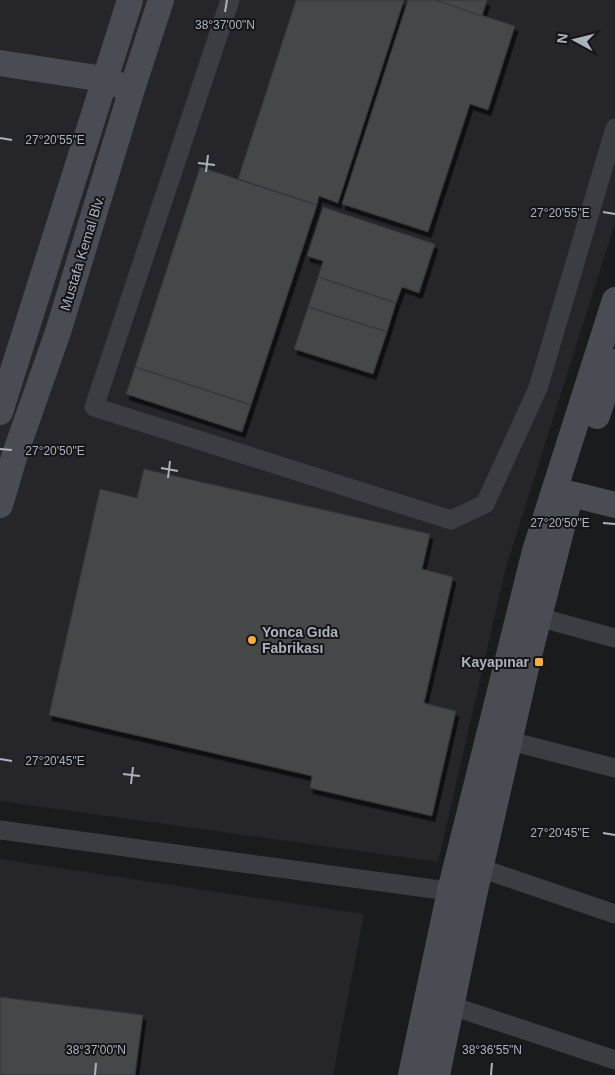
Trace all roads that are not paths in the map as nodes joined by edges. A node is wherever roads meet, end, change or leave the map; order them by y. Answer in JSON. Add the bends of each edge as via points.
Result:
{"nodes":[{"id":1,"x":130,"y":0,"type":"edge"},
{"id":2,"x":161,"y":0,"type":"edge"},
{"id":3,"x":230,"y":0,"type":"edge"},
{"id":4,"x":0,"y":64,"type":"edge"},
{"id":5,"x":104,"y":79,"type":"junction"},
{"id":6,"x":132,"y":89,"type":"junction"},
{"id":7,"x":615,"y":128,"type":"edge"},
{"id":8,"x":615,"y":300,"type":"edge"},
{"id":9,"x":615,"y":362,"type":"edge"},
{"id":10,"x":0,"y":412,"type":"edge"},
{"id":11,"x":7,"y":452,"type":"edge"},
{"id":12,"x":571,"y":494,"type":"junction"},
{"id":13,"x":0,"y":505,"type":"edge"},
{"id":14,"x":615,"y":505,"type":"edge"},
{"id":15,"x":538,"y":617,"type":"junction"},
{"id":16,"x":615,"y":638,"type":"edge"},
{"id":17,"x":510,"y":741,"type":"junction"},
{"id":18,"x":615,"y":768,"type":"edge"},
{"id":19,"x":0,"y":830,"type":"edge"},
{"id":20,"x":480,"y":868,"type":"junction"},
{"id":21,"x":462,"y":893,"type":"junction"},
{"id":22,"x":615,"y":914,"type":"edge"},
{"id":23,"x":452,"y":1006,"type":"junction"},
{"id":24,"x":615,"y":1060,"type":"edge"},
{"id":25,"x":411,"y":1075,"type":"edge"},
{"id":26,"x":437,"y":1075,"type":"edge"}],
"edges":[{"from":1,"to":5,"type":"street"},
{"from":2,"to":6,"type":"street","name":"Mustafa Kemal Blv."},
{"from":3,"to":7,"type":"street","via":[[94,407],[451,520],[485,504],[538,388]]},
{"from":4,"to":5,"type":"street"},
{"from":5,"to":6,"type":"street"},
{"from":5,"to":10,"type":"street"},
{"from":6,"to":11,"type":"street","name":"Mustafa Kemal Blv.","via":[[58,332]]},
{"from":8,"to":21,"type":"street","via":[[535,551]]},
{"from":9,"to":12,"type":"street"},
{"from":11,"to":13,"type":"street","name":"Mustafa Kemal Blv."},
{"from":12,"to":14,"type":"street"},
{"from":12,"to":15,"type":"street"},
{"from":15,"to":16,"type":"street"},
{"from":15,"to":17,"type":"street"},
{"from":17,"to":18,"type":"street"},
{"from":17,"to":20,"type":"street"},
{"from":19,"to":21,"type":"street"},
{"from":20,"to":21,"type":"street"},
{"from":20,"to":22,"type":"street"},
{"from":21,"to":23,"type":"street"},
{"from":21,"to":25,"type":"street"},
{"from":23,"to":24,"type":"street"},
{"from":23,"to":26,"type":"street"}]}
